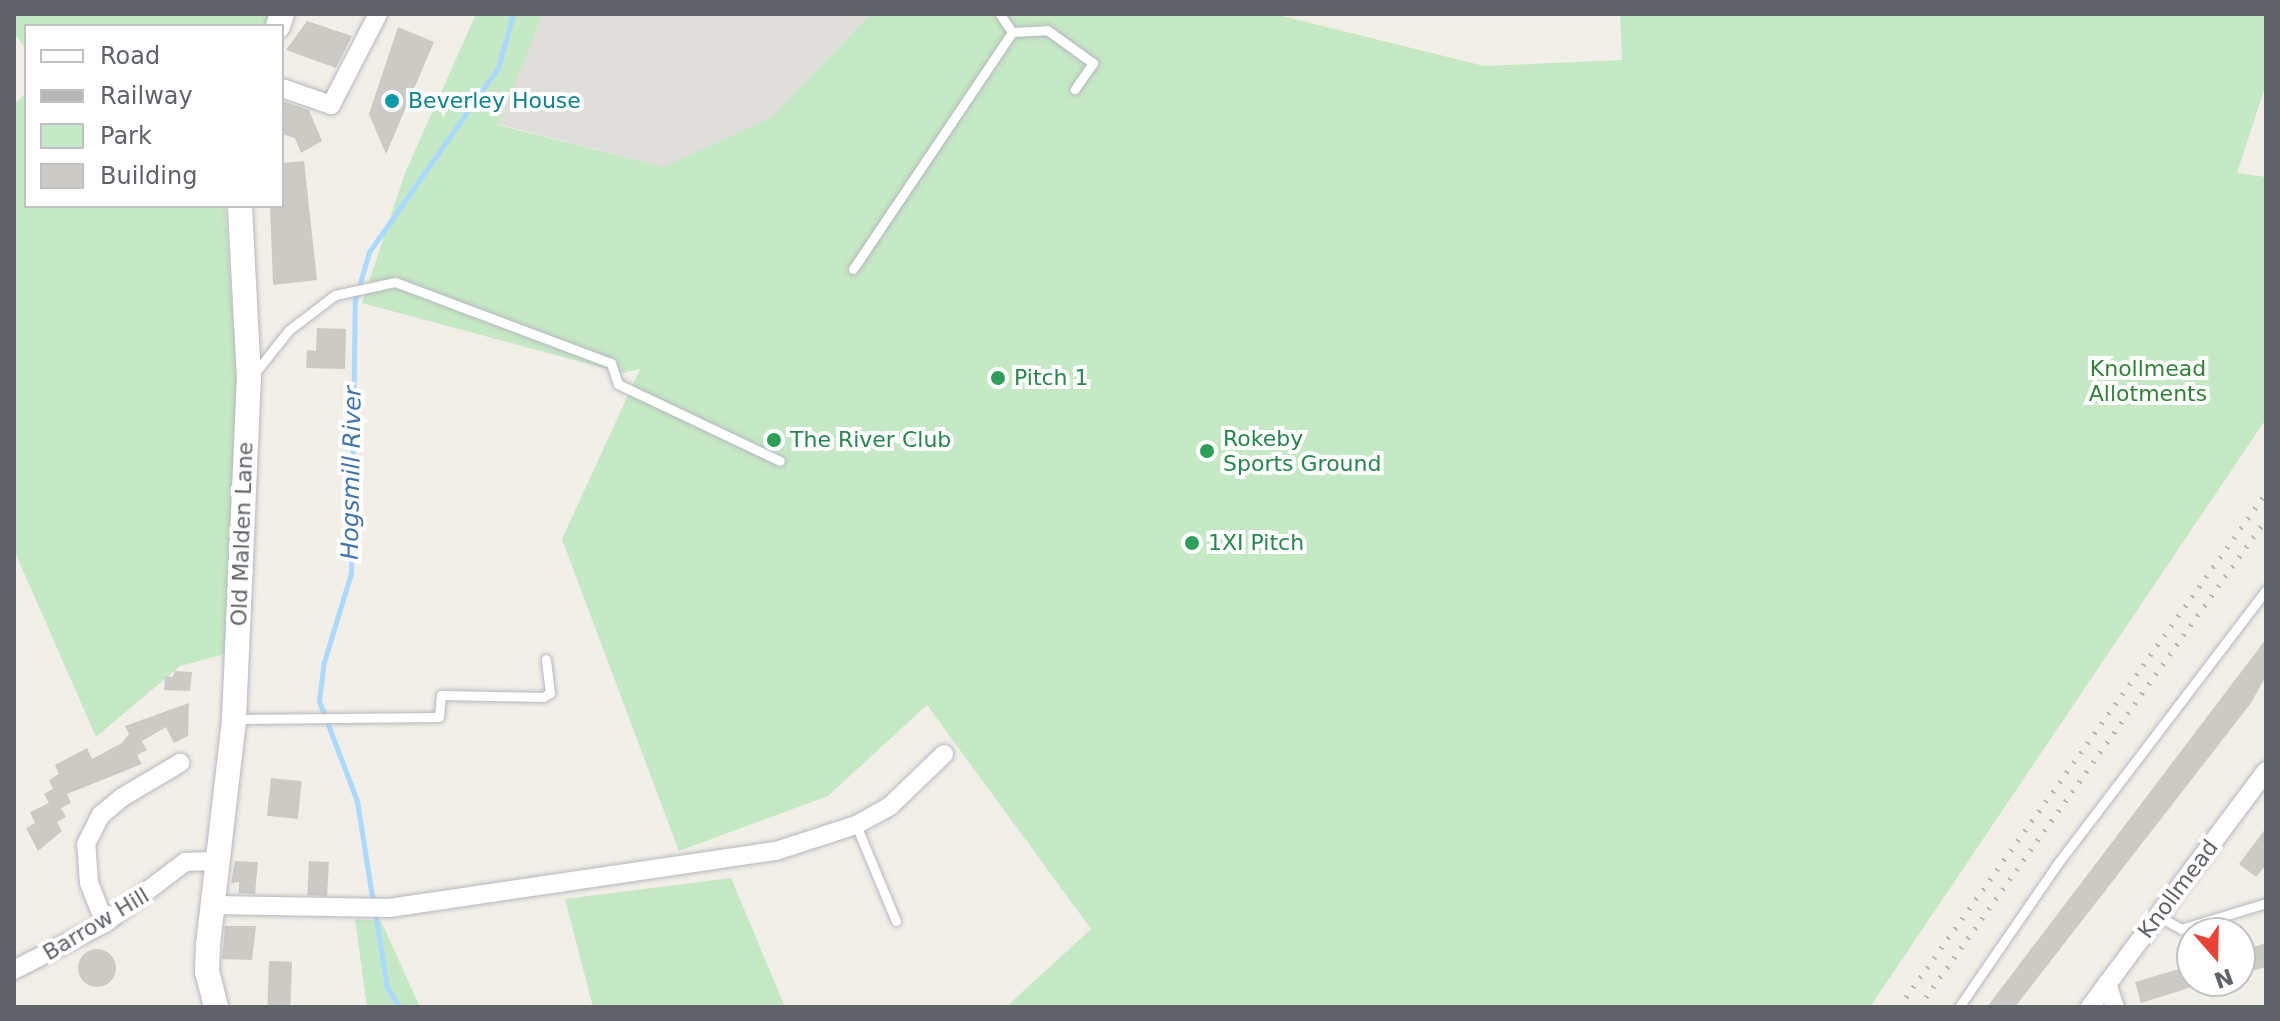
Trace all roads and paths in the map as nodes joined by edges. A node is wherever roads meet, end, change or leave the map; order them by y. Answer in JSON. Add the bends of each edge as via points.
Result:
{"nodes":[{"id":1,"x":378,"y":14,"type":"edge"},
{"id":2,"x":1000,"y":14,"type":"edge"},
{"id":3,"x":1012,"y":32,"type":"junction"},
{"id":4,"x":284,"y":89,"type":"edge"},
{"id":5,"x":1075,"y":89,"type":"dead end"},
{"id":6,"x":240,"y":208,"type":"edge"},
{"id":7,"x":853,"y":269,"type":"dead end"},
{"id":8,"x":249,"y":379,"type":"junction"},
{"id":9,"x":780,"y":461,"type":"dead end"},
{"id":10,"x":2266,"y":590,"type":"edge"},
{"id":11,"x":546,"y":659,"type":"dead end"},
{"id":12,"x":234,"y":719,"type":"junction"},
{"id":13,"x":944,"y":754,"type":"dead end"},
{"id":14,"x":180,"y":763,"type":"dead end"},
{"id":15,"x":2266,"y":771,"type":"edge"},
{"id":16,"x":856,"y":825,"type":"junction"},
{"id":17,"x":219,"y":861,"type":"junction"},
{"id":18,"x":2266,"y":903,"type":"edge"},
{"id":19,"x":213,"y":905,"type":"junction"},
{"id":20,"x":2158,"y":916,"type":"junction"},
{"id":21,"x":896,"y":921,"type":"dead end"},
{"id":22,"x":105,"y":923,"type":"junction"},
{"id":23,"x":14,"y":970,"type":"edge"},
{"id":24,"x":2107,"y":983,"type":"junction"},
{"id":25,"x":216,"y":1007,"type":"edge"},
{"id":26,"x":1959,"y":1007,"type":"edge"},
{"id":27,"x":2090,"y":1007,"type":"edge"},
{"id":28,"x":2115,"y":1007,"type":"edge"}],
"edges":[{"from":1,"to":4,"type":"street","via":[[331,105]]},
{"from":2,"to":3,"type":"lane"},
{"from":3,"to":5,"type":"lane","via":[[1047,30],[1093,63]]},
{"from":3,"to":7,"type":"lane"},
{"from":6,"to":8,"type":"main road","name":"Old Malden Lane"},
{"from":8,"to":9,"type":"lane","via":[[289,330],[335,295],[395,282],[611,363],[618,384]]},
{"from":8,"to":12,"type":"main road","name":"Old Malden Lane"},
{"from":10,"to":26,"type":"lane","via":[[2067,851]]},
{"from":11,"to":12,"type":"lane","via":[[550,693],[543,697],[441,695],[439,717]]},
{"from":12,"to":17,"type":"main road","name":"Old Malden Lane"},
{"from":13,"to":16,"type":"street","via":[[890,806]]},
{"from":14,"to":22,"type":"street","via":[[101,815],[86,844],[89,883]]},
{"from":15,"to":20,"type":"street","name":"Knollmead"},
{"from":16,"to":19,"type":"street","via":[[776,851],[389,908],[336,912]]},
{"from":16,"to":21,"type":"lane"},
{"from":17,"to":19,"type":"main road","name":"Old Malden Lane"},
{"from":17,"to":22,"type":"street","name":"Barrow Hill","via":[[185,862]]},
{"from":18,"to":20,"type":"lane","via":[[2181,929]]},
{"from":19,"to":25,"type":"main road","name":"Old Malden Lane","via":[[207,972]]},
{"from":20,"to":24,"type":"street","name":"Knollmead"},
{"from":22,"to":23,"type":"street","name":"Barrow Hill"},
{"from":24,"to":27,"type":"street","name":"Knollmead"},
{"from":24,"to":28,"type":"street"}]}
